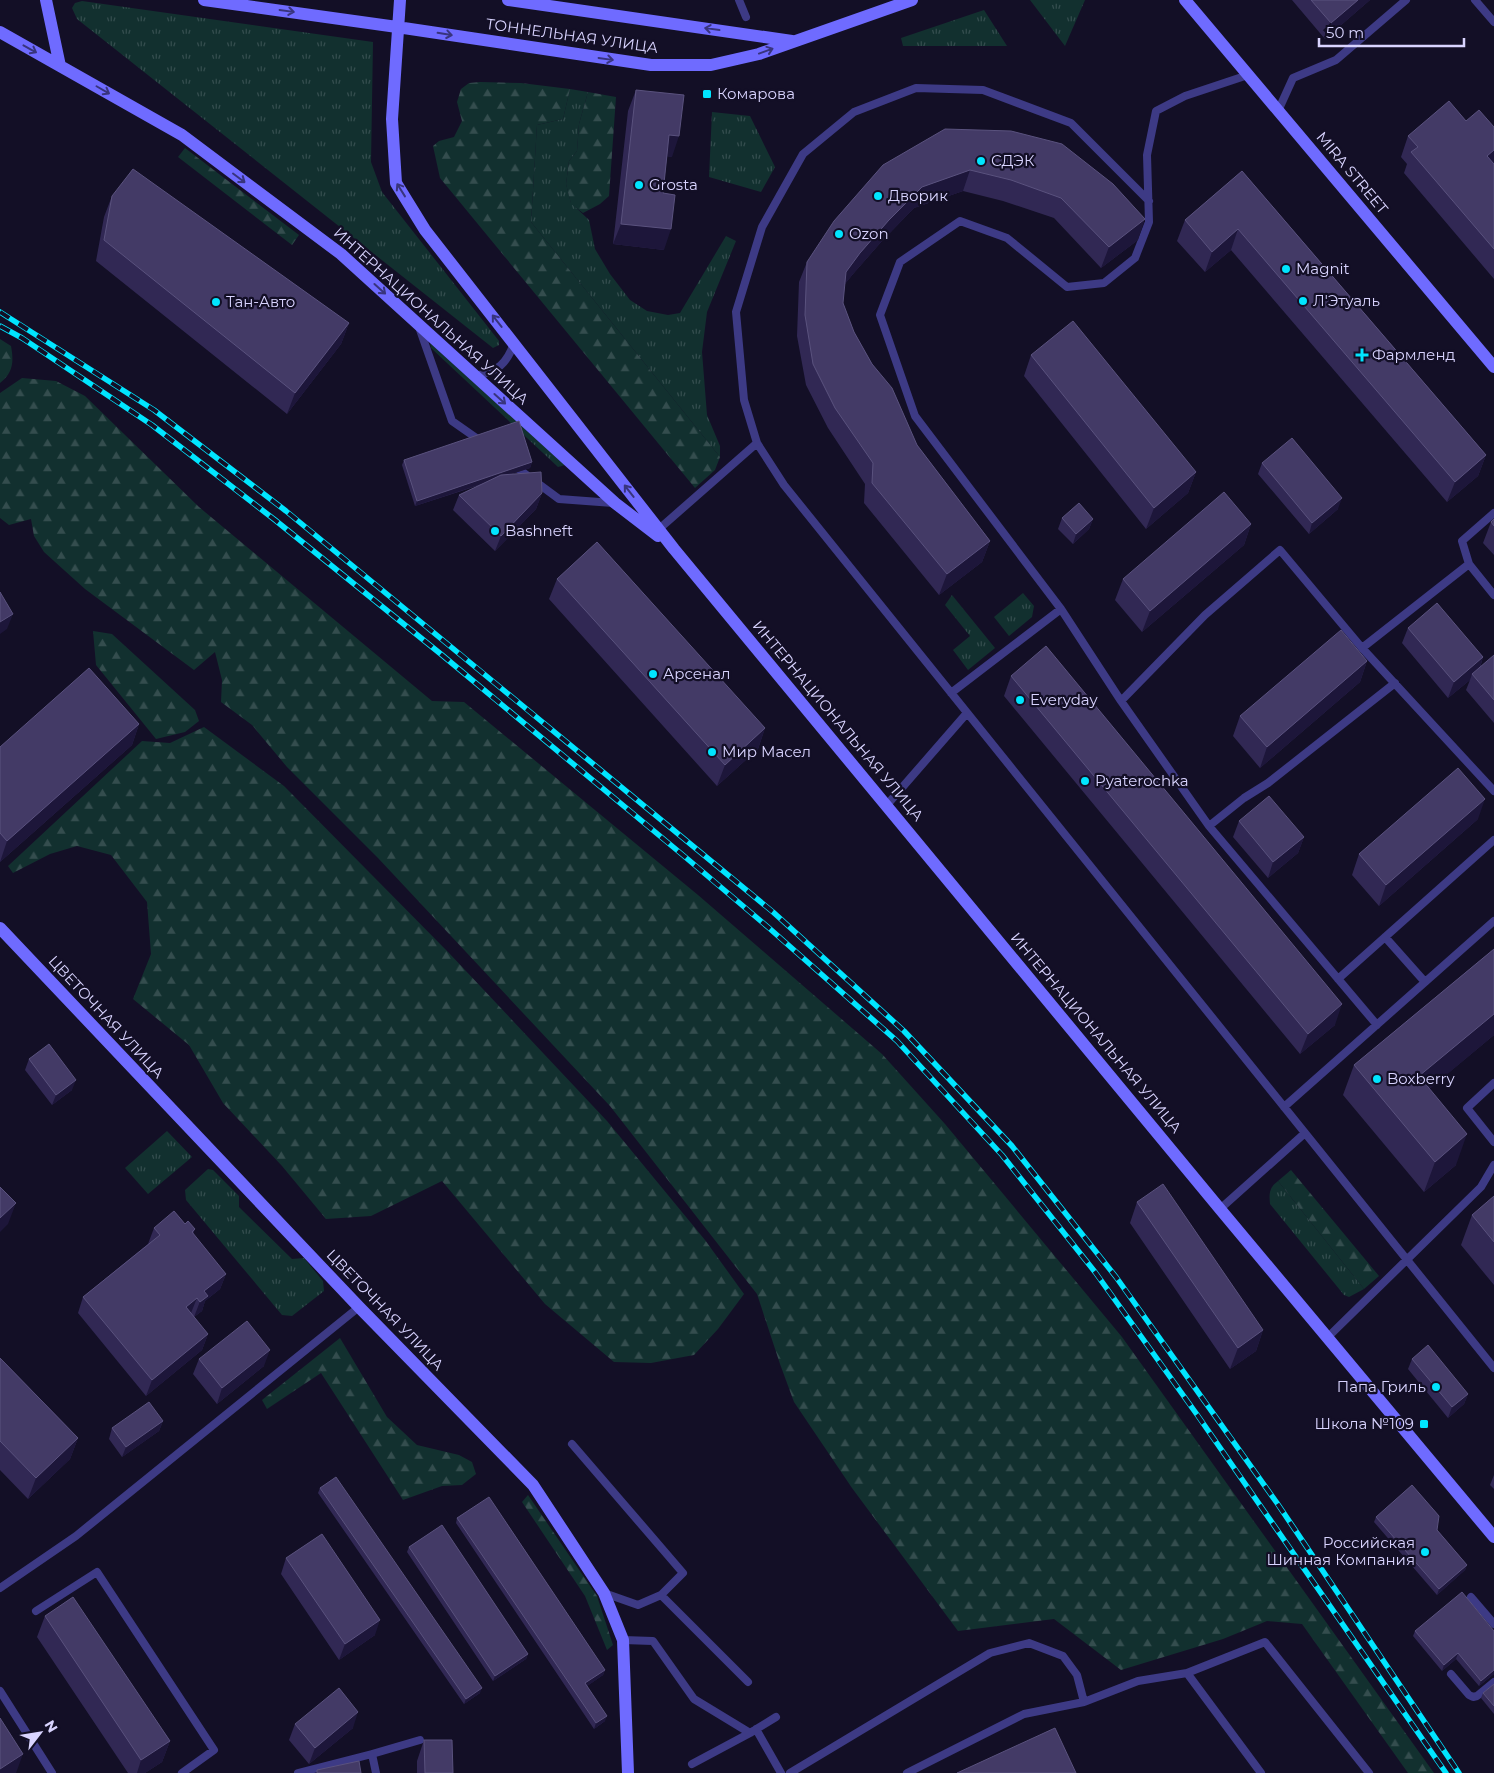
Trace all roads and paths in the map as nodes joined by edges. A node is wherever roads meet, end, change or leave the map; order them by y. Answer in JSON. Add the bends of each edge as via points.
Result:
{"nodes":[{"id":1,"x":46,"y":0,"type":"edge"},
{"id":2,"x":204,"y":0,"type":"edge"},
{"id":3,"x":400,"y":0,"type":"edge"},
{"id":4,"x":508,"y":0,"type":"edge"},
{"id":5,"x":740,"y":0,"type":"edge"},
{"id":6,"x":912,"y":0,"type":"edge"},
{"id":7,"x":1185,"y":0,"type":"edge"},
{"id":8,"x":1406,"y":0,"type":"edge"},
{"id":9,"x":1475,"y":0,"type":"edge"},
{"id":10,"x":537,"y":2,"type":"edge"},
{"id":11,"x":746,"y":17,"type":"dead end"},
{"id":12,"x":1494,"y":22,"type":"edge"},
{"id":13,"x":397,"y":27,"type":"junction"},
{"id":14,"x":0,"y":32,"type":"edge"},
{"id":15,"x":795,"y":41,"type":"junction"},
{"id":16,"x":60,"y":66,"type":"junction"},
{"id":17,"x":1248,"y":75,"type":"junction"},
{"id":18,"x":1278,"y":111,"type":"junction"},
{"id":19,"x":1149,"y":201,"type":"junction"},
{"id":20,"x":417,"y":323,"type":"junction"},
{"id":21,"x":514,"y":343,"type":"junction"},
{"id":22,"x":1494,"y":367,"type":"edge"},
{"id":23,"x":475,"y":376,"type":"junction"},
{"id":24,"x":756,"y":443,"type":"junction"},
{"id":25,"x":491,"y":449,"type":"edge"},
{"id":26,"x":506,"y":460,"type":"edge"},
{"id":27,"x":615,"y":503,"type":"junction"},
{"id":28,"x":1494,"y":513,"type":"edge"},
{"id":29,"x":659,"y":529,"type":"junction"},
{"id":30,"x":674,"y":549,"type":"junction"},
{"id":31,"x":1469,"y":564,"type":"junction"},
{"id":32,"x":1494,"y":595,"type":"edge"},
{"id":33,"x":1061,"y":609,"type":"junction"},
{"id":34,"x":1362,"y":648,"type":"junction"},
{"id":35,"x":1394,"y":683,"type":"junction"},
{"id":36,"x":951,"y":693,"type":"junction"},
{"id":37,"x":1121,"y":701,"type":"junction"},
{"id":38,"x":967,"y":713,"type":"junction"},
{"id":39,"x":1494,"y":791,"type":"edge"},
{"id":40,"x":886,"y":806,"type":"junction"},
{"id":41,"x":1209,"y":826,"type":"junction"},
{"id":42,"x":1494,"y":840,"type":"edge"},
{"id":43,"x":1494,"y":921,"type":"edge"},
{"id":44,"x":0,"y":928,"type":"edge"},
{"id":45,"x":1385,"y":937,"type":"junction"},
{"id":46,"x":1338,"y":979,"type":"junction"},
{"id":47,"x":1425,"y":982,"type":"junction"},
{"id":48,"x":1376,"y":1025,"type":"junction"},
{"id":49,"x":1494,"y":1083,"type":"edge"},
{"id":50,"x":1284,"y":1107,"type":"junction"},
{"id":51,"x":1305,"y":1133,"type":"junction"},
{"id":52,"x":1494,"y":1142,"type":"edge"},
{"id":53,"x":1494,"y":1165,"type":"edge"},
{"id":54,"x":1220,"y":1209,"type":"junction"},
{"id":55,"x":1407,"y":1261,"type":"junction"},
{"id":56,"x":359,"y":1307,"type":"junction"},
{"id":57,"x":1328,"y":1337,"type":"junction"},
{"id":58,"x":1494,"y":1368,"type":"edge"},
{"id":59,"x":572,"y":1444,"type":"dead end"},
{"id":60,"x":1494,"y":1537,"type":"edge"},
{"id":61,"x":0,"y":1588,"type":"edge"},
{"id":62,"x":604,"y":1593,"type":"junction"},
{"id":63,"x":661,"y":1595,"type":"junction"},
{"id":64,"x":1472,"y":1597,"type":"dead end"},
{"id":65,"x":36,"y":1611,"type":"dead end"},
{"id":66,"x":1494,"y":1624,"type":"edge"},
{"id":67,"x":623,"y":1640,"type":"junction"},
{"id":68,"x":1187,"y":1673,"type":"junction"},
{"id":69,"x":1451,"y":1674,"type":"dead end"},
{"id":70,"x":748,"y":1682,"type":"dead end"},
{"id":71,"x":1494,"y":1682,"type":"edge"},
{"id":72,"x":0,"y":1691,"type":"edge"},
{"id":73,"x":1084,"y":1702,"type":"junction"},
{"id":74,"x":776,"y":1717,"type":"dead end"},
{"id":75,"x":753,"y":1731,"type":"junction"},
{"id":76,"x":420,"y":1740,"type":"dead end"},
{"id":77,"x":372,"y":1754,"type":"junction"},
{"id":78,"x":692,"y":1764,"type":"dead end"},
{"id":79,"x":52,"y":1773,"type":"edge"},
{"id":80,"x":182,"y":1773,"type":"edge"},
{"id":81,"x":298,"y":1773,"type":"edge"},
{"id":82,"x":376,"y":1773,"type":"edge"},
{"id":83,"x":628,"y":1773,"type":"edge"},
{"id":84,"x":781,"y":1773,"type":"edge"},
{"id":85,"x":790,"y":1773,"type":"edge"},
{"id":86,"x":907,"y":1773,"type":"edge"},
{"id":87,"x":1262,"y":1773,"type":"edge"},
{"id":88,"x":1368,"y":1773,"type":"edge"}],
"edges":[{"from":1,"to":16,"type":"main road"},
{"from":2,"to":13,"type":"main road","name":"ТОННЕЛЬНАЯ УЛИЦА","one_way":true},
{"from":3,"to":13,"type":"main road","name":"ИНТЕРНАЦИОНАЛЬНАЯ УЛИЦА"},
{"from":4,"to":10,"type":"main road","name":"ТОННЕЛЬНАЯ УЛИЦА"},
{"from":5,"to":11,"type":"lane"},
{"from":6,"to":15,"type":"main road"},
{"from":7,"to":17,"type":"main road","name":"MIRA STREET"},
{"from":8,"to":18,"type":"lane","via":[[1336,60],[1293,78]]},
{"from":9,"to":12,"type":"lane"},
{"from":15,"to":10,"type":"main road","name":"ТОННЕЛЬНАЯ УЛИЦА","one_way":true},
{"from":13,"to":15,"type":"main road","name":"ТОННЕЛЬНАЯ УЛИЦА","one_way":true,"via":[[651,65],[711,65],[759,54]]},
{"from":21,"to":13,"type":"main road","name":"ИНТЕРНАЦИОНАЛЬНАЯ УЛИЦА","one_way":true,"via":[[425,230],[396,183],[392,120]]},
{"from":14,"to":16,"type":"main road","name":"ИНТЕРНАЦИОНАЛЬНАЯ УЛИЦА","one_way":true},
{"from":16,"to":20,"type":"main road","name":"ИНТЕРНАЦИОНАЛЬНАЯ УЛИЦА","one_way":true,"via":[[182,135],[342,254]]},
{"from":17,"to":18,"type":"main road","name":"MIRA STREET"},
{"from":17,"to":19,"type":"lane","via":[[1185,96],[1156,111],[1147,155]]},
{"from":18,"to":22,"type":"main road","name":"MIRA STREET"},
{"from":19,"to":24,"type":"lane","via":[[1070,123],[983,90],[916,88],[854,112],[803,154],[762,227],[736,312],[744,400]]},
{"from":19,"to":33,"type":"lane","via":[[1149,222],[1135,258],[1104,283],[1067,287],[1007,238],[960,221],[900,262],[880,315],[915,416]]},
{"from":20,"to":23,"type":"main road","name":"ИНТЕРНАЦИОНАЛЬНАЯ УЛИЦА"},
{"from":20,"to":25,"type":"lane","via":[[452,421]]},
{"from":21,"to":23,"type":"lane","via":[[496,370]]},
{"from":29,"to":21,"type":"main road","name":"ИНТЕРНАЦИОНАЛЬНАЯ УЛИЦА","one_way":true},
{"from":23,"to":27,"type":"main road","name":"ИНТЕРНАЦИОНАЛЬНАЯ УЛИЦА","one_way":true},
{"from":24,"to":29,"type":"lane"},
{"from":24,"to":36,"type":"lane","via":[[784,485]]},
{"from":26,"to":27,"type":"lane","via":[[559,499]]},
{"from":27,"to":30,"type":"main road","name":"ИНТЕРНАЦИОНАЛЬНАЯ УЛИЦА"},
{"from":28,"to":31,"type":"lane","via":[[1462,541]]},
{"from":29,"to":30,"type":"main road","name":"ИНТЕРНАЦИОНАЛЬНАЯ УЛИЦА"},
{"from":30,"to":40,"type":"main road","name":"ИНТЕРНАЦИОНАЛЬНАЯ УЛИЦА"},
{"from":31,"to":32,"type":"lane"},
{"from":31,"to":34,"type":"lane"},
{"from":33,"to":36,"type":"lane"},
{"from":33,"to":37,"type":"lane"},
{"from":34,"to":35,"type":"lane"},
{"from":34,"to":37,"type":"lane","via":[[1280,550],[1205,615]]},
{"from":35,"to":39,"type":"lane"},
{"from":35,"to":41,"type":"lane"},
{"from":36,"to":38,"type":"lane"},
{"from":37,"to":41,"type":"lane"},
{"from":38,"to":40,"type":"lane"},
{"from":38,"to":50,"type":"lane"},
{"from":40,"to":54,"type":"main road","name":"ИНТЕРНАЦИОНАЛЬНАЯ УЛИЦА"},
{"from":41,"to":46,"type":"lane"},
{"from":42,"to":45,"type":"lane"},
{"from":43,"to":47,"type":"lane"},
{"from":44,"to":56,"type":"main road","name":"ЦВЕТОЧНАЯ УЛИЦА"},
{"from":45,"to":46,"type":"lane"},
{"from":45,"to":47,"type":"lane"},
{"from":46,"to":48,"type":"lane"},
{"from":47,"to":48,"type":"lane"},
{"from":48,"to":50,"type":"lane"},
{"from":49,"to":52,"type":"lane","via":[[1467,1108]]},
{"from":50,"to":51,"type":"lane"},
{"from":51,"to":54,"type":"lane"},
{"from":51,"to":55,"type":"lane"},
{"from":53,"to":55,"type":"lane","via":[[1481,1187]]},
{"from":54,"to":57,"type":"main road","name":"ИНТЕРНАЦИОНАЛЬНАЯ УЛИЦА"},
{"from":55,"to":57,"type":"lane"},
{"from":55,"to":58,"type":"lane"},
{"from":56,"to":61,"type":"lane","via":[[76,1536]]},
{"from":56,"to":62,"type":"main road","name":"ЦВЕТОЧНАЯ УЛИЦА","via":[[533,1485]]},
{"from":57,"to":60,"type":"main road","name":"ИНТЕРНАЦИОНАЛЬНАЯ УЛИЦА"},
{"from":59,"to":63,"type":"lane","via":[[683,1573]]},
{"from":62,"to":63,"type":"lane","via":[[638,1606]]},
{"from":62,"to":67,"type":"main road","name":"ЦВЕТОЧНАЯ УЛИЦА"},
{"from":63,"to":70,"type":"lane"},
{"from":64,"to":66,"type":"lane"},
{"from":65,"to":80,"type":"lane","via":[[97,1572],[214,1750]]},
{"from":67,"to":75,"type":"lane","via":[[653,1641],[694,1699]]},
{"from":67,"to":83,"type":"main road","name":"ЦВЕТОЧНАЯ УЛИЦА"},
{"from":68,"to":73,"type":"lane","via":[[1138,1681]]},
{"from":68,"to":87,"type":"lane"},
{"from":68,"to":88,"type":"lane","via":[[1265,1642]]},
{"from":69,"to":71,"type":"lane","via":[[1473,1697]]},
{"from":72,"to":79,"type":"lane"},
{"from":73,"to":85,"type":"lane","via":[[1077,1675],[1063,1656],[1029,1643],[990,1653]]},
{"from":73,"to":86,"type":"lane","via":[[1024,1714]]},
{"from":74,"to":75,"type":"lane"},
{"from":75,"to":78,"type":"lane"},
{"from":75,"to":84,"type":"lane"},
{"from":76,"to":77,"type":"lane"},
{"from":77,"to":81,"type":"lane"},
{"from":77,"to":82,"type":"lane"}]}
